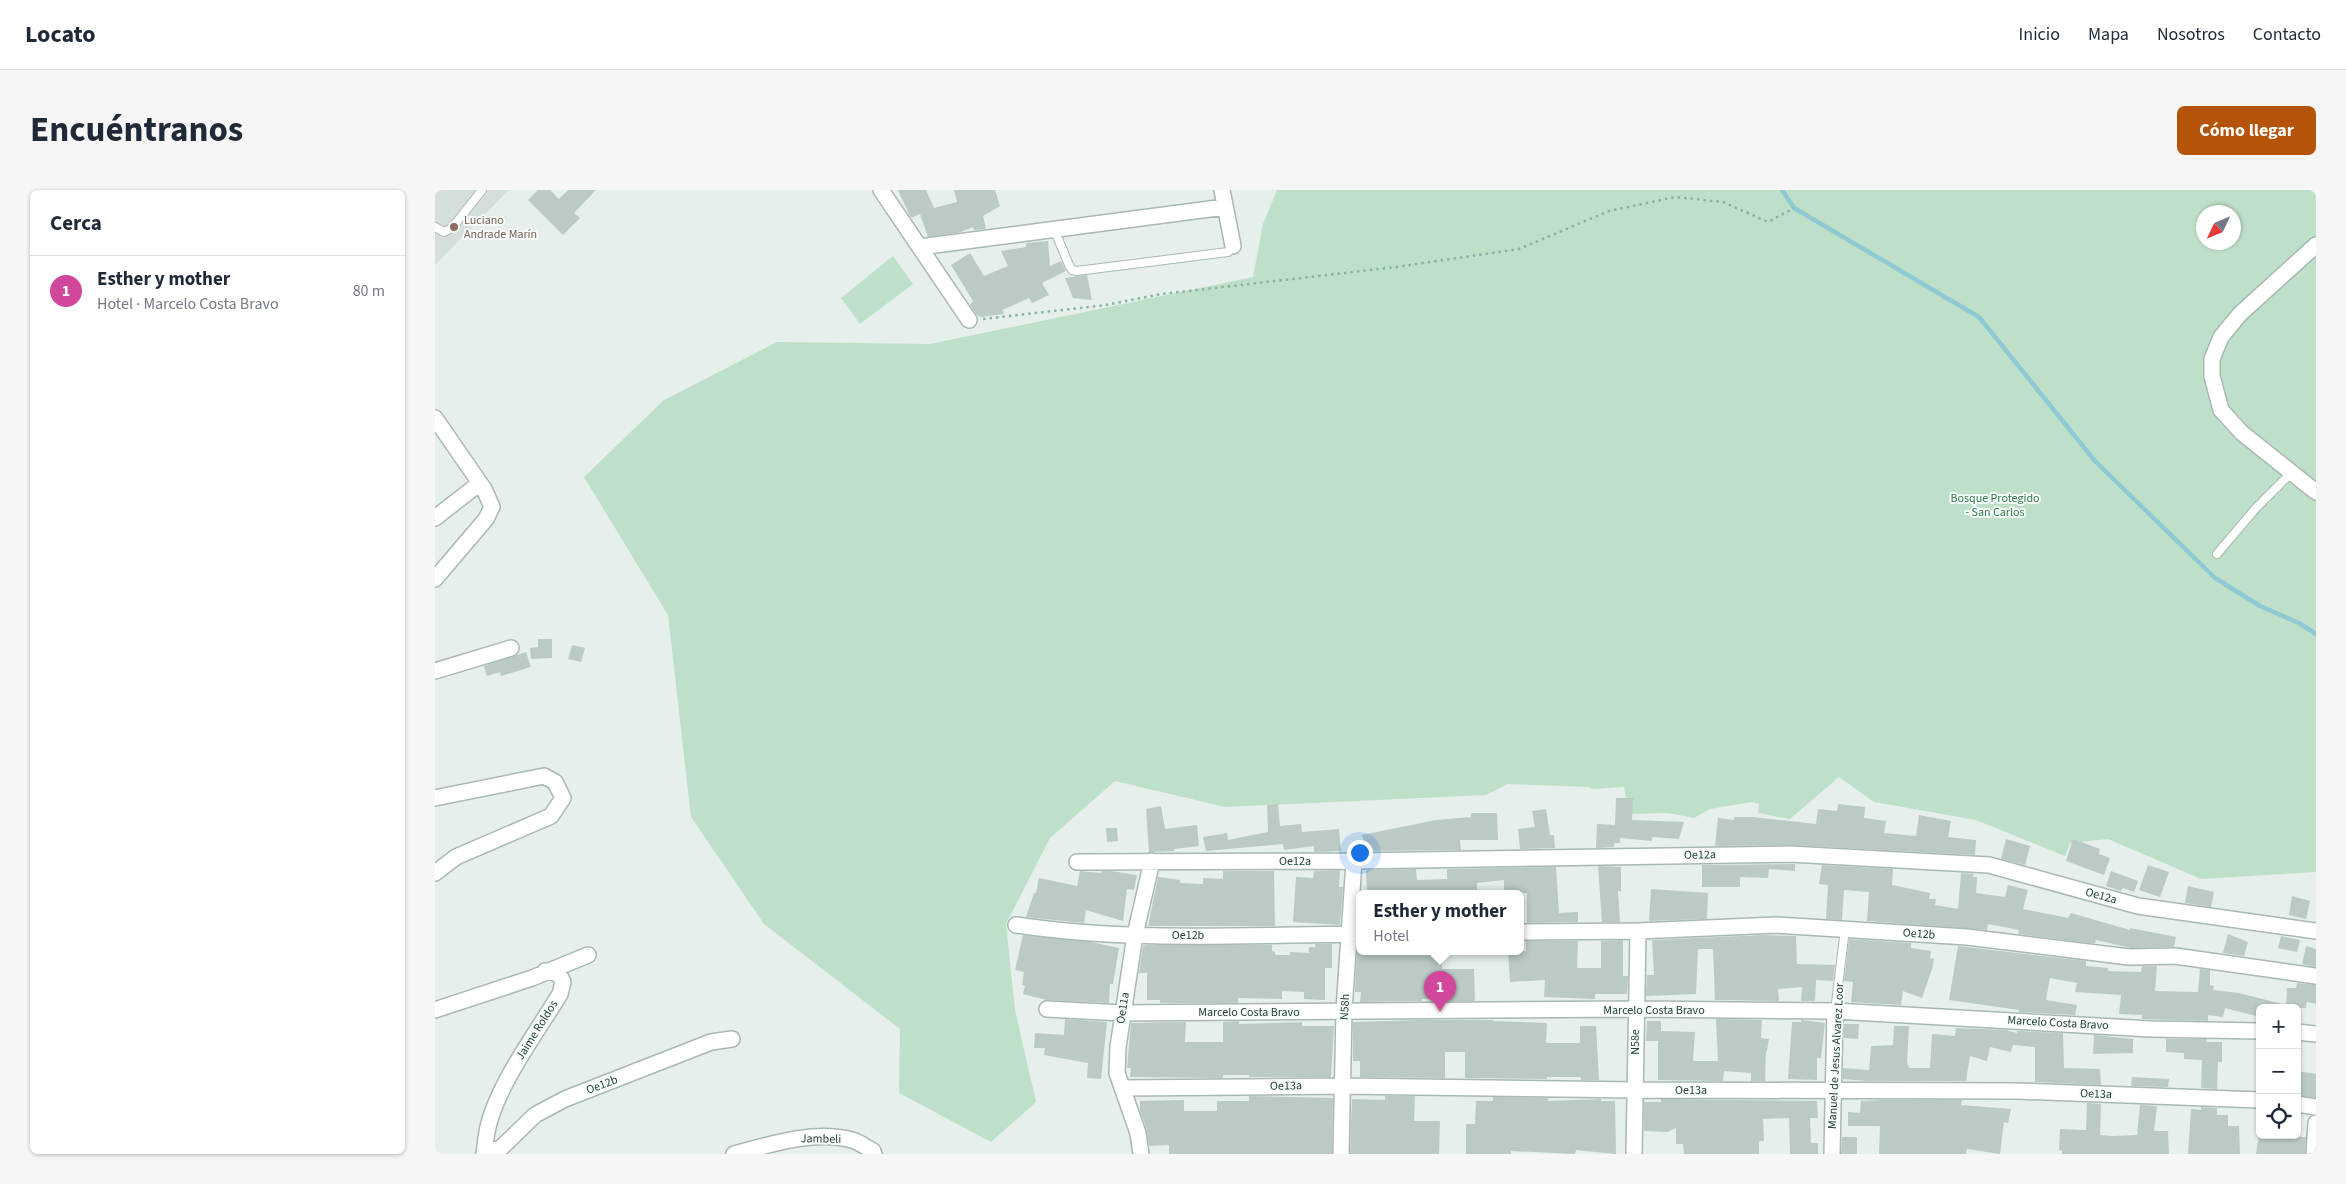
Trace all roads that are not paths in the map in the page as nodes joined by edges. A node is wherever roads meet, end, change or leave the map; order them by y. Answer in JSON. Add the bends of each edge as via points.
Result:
{"nodes":[{"id":1,"x":483,"y":190,"type":"edge"},
{"id":2,"x":881,"y":190,"type":"edge"},
{"id":3,"x":1222,"y":190,"type":"edge"},
{"id":4,"x":1225,"y":207,"type":"junction"},
{"id":5,"x":435,"y":227,"type":"edge"},
{"id":6,"x":1055,"y":229,"type":"junction"},
{"id":7,"x":2316,"y":245,"type":"edge"},
{"id":8,"x":1233,"y":246,"type":"joint"},
{"id":9,"x":920,"y":248,"type":"junction"},
{"id":10,"x":969,"y":320,"type":"road end"},
{"id":11,"x":435,"y":418,"type":"edge"},
{"id":12,"x":2292,"y":472,"type":"junction"},
{"id":13,"x":480,"y":483,"type":"junction"},
{"id":14,"x":2316,"y":492,"type":"edge"},
{"id":15,"x":435,"y":518,"type":"edge"},
{"id":16,"x":2217,"y":554,"type":"dead end"},
{"id":17,"x":435,"y":579,"type":"edge"},
{"id":18,"x":511,"y":648,"type":"dead end"},
{"id":19,"x":435,"y":672,"type":"edge"},
{"id":20,"x":435,"y":798,"type":"edge"},
{"id":21,"x":1152,"y":861,"type":"junction"},
{"id":22,"x":1354,"y":861,"type":"junction"},
{"id":23,"x":1077,"y":862,"type":"dead end"},
{"id":24,"x":435,"y":872,"type":"edge"},
{"id":25,"x":1016,"y":925,"type":"dead end"},
{"id":26,"x":1845,"y":929,"type":"junction"},
{"id":27,"x":1638,"y":931,"type":"junction"},
{"id":28,"x":2316,"y":931,"type":"edge"},
{"id":29,"x":1524,"y":932,"type":"edge"},
{"id":30,"x":1355,"y":934,"type":"edge"},
{"id":31,"x":1135,"y":935,"type":"junction"},
{"id":32,"x":588,"y":955,"type":"dead end"},
{"id":33,"x":545,"y":970,"type":"junction"},
{"id":34,"x":2316,"y":976,"type":"edge"},
{"id":35,"x":1047,"y":1009,"type":"dead end"},
{"id":36,"x":1635,"y":1009,"type":"junction"},
{"id":37,"x":435,"y":1010,"type":"edge"},
{"id":38,"x":1835,"y":1011,"type":"junction"},
{"id":39,"x":1344,"y":1012,"type":"junction"},
{"id":40,"x":1122,"y":1013,"type":"junction"},
{"id":41,"x":2256,"y":1031,"type":"edge"},
{"id":42,"x":2301,"y":1032,"type":"edge"},
{"id":43,"x":2316,"y":1034,"type":"edge"},
{"id":44,"x":732,"y":1039,"type":"dead end"},
{"id":45,"x":1343,"y":1086,"type":"junction"},
{"id":46,"x":1122,"y":1088,"type":"junction"},
{"id":47,"x":1635,"y":1090,"type":"junction"},
{"id":48,"x":1833,"y":1090,"type":"junction"},
{"id":49,"x":2256,"y":1100,"type":"edge"},
{"id":50,"x":2301,"y":1105,"type":"edge"},
{"id":51,"x":2316,"y":1107,"type":"edge"},
{"id":52,"x":2316,"y":1123,"type":"edge"},
{"id":53,"x":484,"y":1154,"type":"edge"},
{"id":54,"x":734,"y":1154,"type":"edge"},
{"id":55,"x":874,"y":1154,"type":"edge"},
{"id":56,"x":1141,"y":1154,"type":"edge"},
{"id":57,"x":1341,"y":1154,"type":"edge"},
{"id":58,"x":1634,"y":1154,"type":"edge"},
{"id":59,"x":1832,"y":1154,"type":"edge"},
{"id":60,"x":2314,"y":1154,"type":"edge"}],
"edges":[{"from":1,"to":5,"type":"lane","via":[[452,228],[444,232]]},
{"from":2,"to":9,"type":"street"},
{"from":3,"to":4,"type":"street"},
{"from":4,"to":6,"type":"street"},
{"from":4,"to":8,"type":"street"},
{"from":6,"to":8,"type":"lane","via":[[1069,265],[1077,271],[1228,252]]},
{"from":6,"to":9,"type":"street"},
{"from":7,"to":12,"type":"street","via":[[2240,314],[2221,338],[2212,359],[2212,376],[2221,410],[2242,433]]},
{"from":9,"to":10,"type":"street"},
{"from":11,"to":13,"type":"street"},
{"from":12,"to":14,"type":"street"},
{"from":12,"to":16,"type":"lane","via":[[2250,514]]},
{"from":13,"to":15,"type":"street"},
{"from":13,"to":17,"type":"street","via":[[492,507],[490,514]]},
{"from":18,"to":19,"type":"street"},
{"from":20,"to":24,"type":"street","via":[[544,776],[555,782],[563,798],[551,816],[456,857]]},
{"from":21,"to":22,"type":"street","name":"Oe12a"},
{"from":21,"to":23,"type":"street","name":"Oe12a"},
{"from":21,"to":31,"type":"street","name":"Oe11a"},
{"from":22,"to":28,"type":"street","name":"Oe12a","via":[[1790,854],[1989,865],[2138,906]]},
{"from":22,"to":30,"type":"street","name":"N58h"},
{"from":25,"to":31,"type":"street","name":"Oe12b"},
{"from":26,"to":27,"type":"street","name":"Oe12b","via":[[1776,925]]},
{"from":26,"to":34,"type":"street","name":"Oe12b","via":[[1967,937],[2129,957],[2175,956]]},
{"from":26,"to":38,"type":"lane","name":"Manuel de Jesus Alvarez Loor"},
{"from":27,"to":29,"type":"street","name":"Oe12b"},
{"from":27,"to":36,"type":"street","name":"N58e"},
{"from":30,"to":31,"type":"street","name":"Oe12b"},
{"from":30,"to":39,"type":"street","name":"N58h"},
{"from":31,"to":40,"type":"street","name":"Oe11a"},
{"from":32,"to":33,"type":"street"},
{"from":33,"to":37,"type":"street","via":[[532,978]]},
{"from":33,"to":53,"type":"street","name":"Jaime Roldos","via":[[559,974],[563,982],[560,994],[520,1057],[500,1097],[488,1126]]},
{"from":35,"to":40,"type":"street","name":"Marcelo Costa Bravo"},
{"from":36,"to":38,"type":"street","name":"Marcelo Costa Bravo"},
{"from":36,"to":39,"type":"street","name":"Marcelo Costa Bravo"},
{"from":36,"to":47,"type":"street","name":"N58e"},
{"from":38,"to":41,"type":"street","name":"Marcelo Costa Bravo","via":[[2151,1029]]},
{"from":38,"to":48,"type":"street","name":"Manuel de Jesus Alvarez Loor"},
{"from":39,"to":40,"type":"street","name":"Marcelo Costa Bravo"},
{"from":39,"to":45,"type":"street","name":"N58h"},
{"from":40,"to":46,"type":"street","name":"Oe11a","via":[[1117,1073]]},
{"from":42,"to":43,"type":"street"},
{"from":44,"to":53,"type":"street","name":"Oe12b","via":[[711,1042],[565,1099],[535,1115],[501,1148]]},
{"from":45,"to":46,"type":"street","name":"Oe13a"},
{"from":45,"to":47,"type":"street","name":"Oe13a"},
{"from":45,"to":57,"type":"street","name":"N58h"},
{"from":46,"to":56,"type":"street","name":"Oe11a","via":[[1139,1133]]},
{"from":47,"to":48,"type":"street","name":"Oe13a"},
{"from":47,"to":58,"type":"street","name":"N58e"},
{"from":48,"to":49,"type":"street","name":"Oe13a","via":[[2017,1091]]},
{"from":48,"to":59,"type":"street","name":"Manuel de Jesus Alvarez Loor"},
{"from":50,"to":51,"type":"street"},
{"from":52,"to":60,"type":"street"},
{"from":54,"to":55,"type":"street","name":"Jambeli","via":[[797,1138],[831,1138],[853,1140]]}]}
